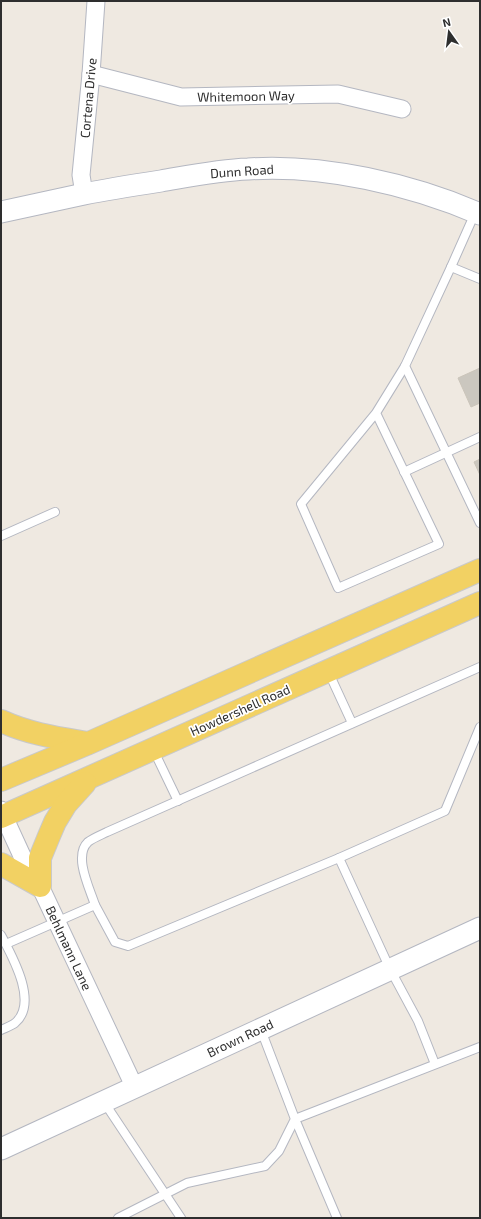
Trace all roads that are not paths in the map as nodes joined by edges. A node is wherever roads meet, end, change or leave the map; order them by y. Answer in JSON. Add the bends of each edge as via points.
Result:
{"nodes":[{"id":1,"x":96,"y":1,"type":"edge"},
{"id":2,"x":91,"y":74,"type":"junction"},
{"id":3,"x":402,"y":109,"type":"dead end"},
{"id":4,"x":84,"y":194,"type":"junction"},
{"id":5,"x":1,"y":212,"type":"edge"},
{"id":6,"x":478,"y":213,"type":"edge"},
{"id":7,"x":451,"y":267,"type":"junction"},
{"id":8,"x":480,"y":279,"type":"edge"},
{"id":9,"x":405,"y":366,"type":"junction"},
{"id":10,"x":376,"y":413,"type":"junction"},
{"id":11,"x":480,"y":437,"type":"edge"},
{"id":12,"x":447,"y":451,"type":"junction"},
{"id":13,"x":404,"y":472,"type":"junction"},
{"id":14,"x":55,"y":512,"type":"dead end"},
{"id":15,"x":479,"y":519,"type":"edge"},
{"id":16,"x":1,"y":536,"type":"edge"},
{"id":17,"x":480,"y":570,"type":"edge"},
{"id":18,"x":480,"y":603,"type":"edge"},
{"id":19,"x":480,"y":667,"type":"edge"},
{"id":20,"x":328,"y":671,"type":"junction"},
{"id":21,"x":1,"y":721,"type":"edge"},
{"id":22,"x":352,"y":723,"type":"junction"},
{"id":23,"x":480,"y":727,"type":"edge"},
{"id":24,"x":89,"y":743,"type":"junction"},
{"id":25,"x":153,"y":749,"type":"junction"},
{"id":26,"x":91,"y":776,"type":"junction"},
{"id":27,"x":1,"y":780,"type":"edge"},
{"id":28,"x":178,"y":801,"type":"junction"},
{"id":29,"x":2,"y":814,"type":"edge"},
{"id":30,"x":339,"y":858,"type":"junction"},
{"id":31,"x":1,"y":864,"type":"edge"},
{"id":32,"x":40,"y":886,"type":"junction"},
{"id":33,"x":95,"y":905,"type":"junction"},
{"id":34,"x":57,"y":922,"type":"junction"},
{"id":35,"x":480,"y":928,"type":"edge"},
{"id":36,"x":1,"y":934,"type":"edge"},
{"id":37,"x":6,"y":944,"type":"junction"},
{"id":38,"x":390,"y":969,"type":"junction"},
{"id":39,"x":260,"y":1029,"type":"junction"},
{"id":40,"x":1,"y":1030,"type":"edge"},
{"id":41,"x":480,"y":1047,"type":"edge"},
{"id":42,"x":435,"y":1064,"type":"junction"},
{"id":43,"x":134,"y":1086,"type":"junction"},
{"id":44,"x":104,"y":1101,"type":"junction"},
{"id":45,"x":295,"y":1120,"type":"junction"},
{"id":46,"x":1,"y":1149,"type":"edge"},
{"id":47,"x":165,"y":1194,"type":"junction"},
{"id":48,"x":118,"y":1218,"type":"edge"},
{"id":49,"x":181,"y":1218,"type":"edge"},
{"id":50,"x":337,"y":1218,"type":"edge"}],
"edges":[{"from":1,"to":2,"type":"street","name":"Cortena Drive"},
{"from":2,"to":3,"type":"street","name":"Whitemoon Way","via":[[181,97],[338,94]]},
{"from":2,"to":4,"type":"street","name":"Cortena Drive","via":[[81,175]]},
{"from":4,"to":5,"type":"street","name":"Dunn Road"},
{"from":4,"to":6,"type":"street","name":"Dunn Road","via":[[226,171],[294,169],[342,174],[397,186],[440,198]]},
{"from":6,"to":7,"type":"lane"},
{"from":7,"to":8,"type":"lane"},
{"from":7,"to":9,"type":"lane"},
{"from":9,"to":10,"type":"lane"},
{"from":9,"to":12,"type":"lane"},
{"from":10,"to":13,"type":"lane"},
{"from":10,"to":13,"type":"lane","via":[[301,504],[338,588],[439,544]]},
{"from":11,"to":12,"type":"lane"},
{"from":12,"to":13,"type":"lane"},
{"from":12,"to":15,"type":"lane"},
{"from":14,"to":16,"type":"lane"},
{"from":17,"to":24,"type":"main road"},
{"from":18,"to":20,"type":"main road","name":"Howdershell Road"},
{"from":19,"to":22,"type":"lane"},
{"from":20,"to":22,"type":"lane"},
{"from":20,"to":25,"type":"main road","name":"Howdershell Road"},
{"from":21,"to":24,"type":"main road","via":[[52,738]]},
{"from":22,"to":28,"type":"lane"},
{"from":23,"to":30,"type":"lane","via":[[445,811]]},
{"from":24,"to":27,"type":"main road"},
{"from":25,"to":26,"type":"main road","name":"Howdershell Road"},
{"from":25,"to":28,"type":"lane"},
{"from":26,"to":29,"type":"main road","name":"Howdershell Road"},
{"from":26,"to":32,"type":"main road","via":[[66,804],[55,822],[40,858]]},
{"from":28,"to":33,"type":"lane","via":[[87,843],[81,857]]},
{"from":29,"to":32,"type":"street","name":"Behlmann Lane","via":[[28,869]]},
{"from":30,"to":33,"type":"lane","via":[[128,946],[116,942]]},
{"from":30,"to":38,"type":"lane"},
{"from":31,"to":32,"type":"main road"},
{"from":32,"to":34,"type":"street","name":"Behlmann Lane"},
{"from":33,"to":34,"type":"lane"},
{"from":34,"to":37,"type":"lane"},
{"from":34,"to":43,"type":"street","name":"Behlmann Lane"},
{"from":35,"to":38,"type":"street","name":"Brown Road"},
{"from":36,"to":37,"type":"lane"},
{"from":37,"to":40,"type":"lane","via":[[22,982],[25,1000],[22,1014],[15,1023]]},
{"from":38,"to":39,"type":"street","name":"Brown Road"},
{"from":38,"to":42,"type":"lane","via":[[418,1021]]},
{"from":39,"to":43,"type":"street","name":"Brown Road"},
{"from":39,"to":45,"type":"lane"},
{"from":41,"to":42,"type":"lane"},
{"from":42,"to":45,"type":"lane"},
{"from":43,"to":44,"type":"street","name":"Brown Road"},
{"from":44,"to":46,"type":"street","name":"Brown Road"},
{"from":44,"to":47,"type":"lane"},
{"from":45,"to":47,"type":"lane","via":[[279,1151],[265,1166],[187,1183]]},
{"from":45,"to":50,"type":"lane"},
{"from":47,"to":48,"type":"lane"},
{"from":47,"to":49,"type":"lane"}]}
